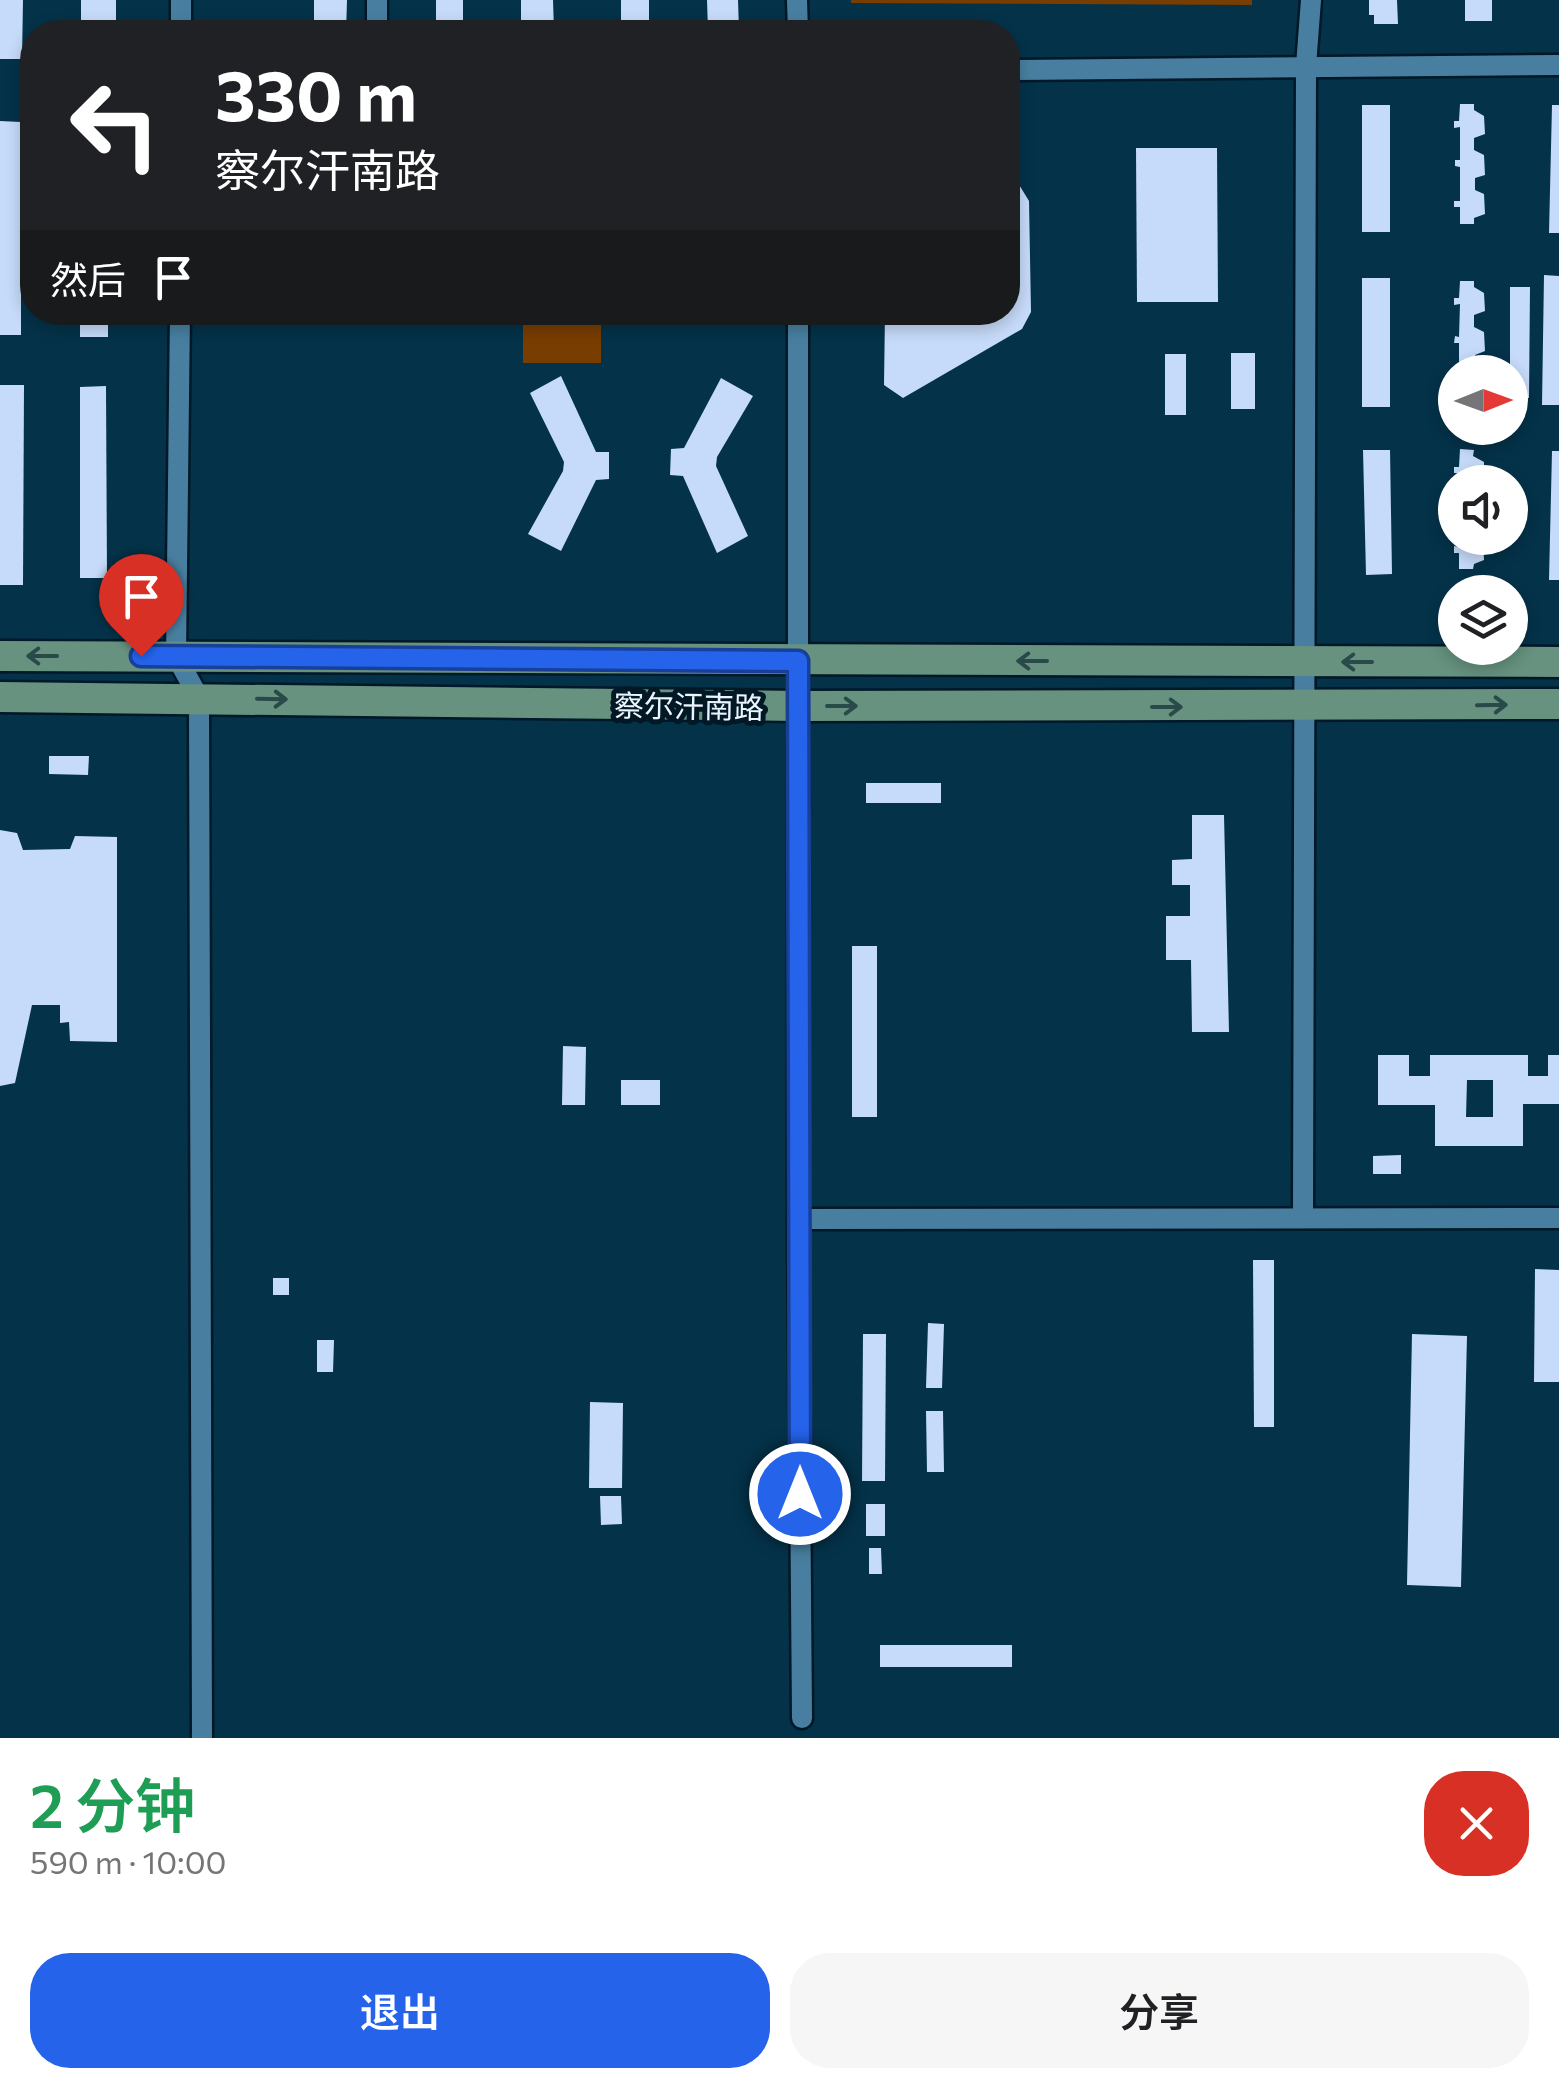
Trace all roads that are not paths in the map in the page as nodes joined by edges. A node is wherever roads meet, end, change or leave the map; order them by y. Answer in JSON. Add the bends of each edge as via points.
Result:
{"nodes":[{"id":1,"x":1312,"y":0,"type":"edge"},
{"id":2,"x":1559,"y":65,"type":"edge"},
{"id":3,"x":1306,"y":66,"type":"junction"},
{"id":4,"x":1020,"y":70,"type":"edge"},
{"id":5,"x":180,"y":325,"type":"edge"},
{"id":6,"x":798,"y":325,"type":"edge"},
{"id":7,"x":0,"y":656,"type":"edge"},
{"id":8,"x":176,"y":656,"type":"junction"},
{"id":9,"x":798,"y":661,"type":"junction"},
{"id":10,"x":1305,"y":662,"type":"junction"},
{"id":11,"x":1559,"y":662,"type":"edge"},
{"id":12,"x":0,"y":698,"type":"edge"},
{"id":13,"x":198,"y":698,"type":"junction"},
{"id":14,"x":1559,"y":704,"type":"edge"},
{"id":15,"x":798,"y":706,"type":"junction"},
{"id":16,"x":1305,"y":707,"type":"junction"},
{"id":17,"x":1303,"y":1218,"type":"junction"},
{"id":18,"x":1559,"y":1218,"type":"edge"},
{"id":19,"x":798,"y":1219,"type":"junction"},
{"id":20,"x":802,"y":1718,"type":"dead end"},
{"id":21,"x":202,"y":1738,"type":"edge"}],
"edges":[{"from":1,"to":3,"type":"street"},
{"from":2,"to":3,"type":"street"},
{"from":3,"to":4,"type":"street"},
{"from":3,"to":10,"type":"street"},
{"from":5,"to":8,"type":"street"},
{"from":6,"to":9,"type":"street"},
{"from":8,"to":7,"type":"main road","name":"察尔汗南路","one_way":true},
{"from":8,"to":9,"type":"main road","name":"察尔汗南路"},
{"from":8,"to":13,"type":"street"},
{"from":10,"to":9,"type":"main road","name":"察尔汗南路","one_way":true},
{"from":9,"to":15,"type":"street"},
{"from":11,"to":10,"type":"main road","name":"察尔汗南路","one_way":true},
{"from":10,"to":16,"type":"street"},
{"from":12,"to":13,"type":"main road","name":"察尔汗南路"},
{"from":13,"to":15,"type":"main road","name":"察尔汗南路","one_way":true},
{"from":13,"to":21,"type":"street"},
{"from":16,"to":14,"type":"main road","name":"察尔汗南路","one_way":true},
{"from":15,"to":16,"type":"main road","name":"察尔汗南路","one_way":true},
{"from":15,"to":19,"type":"street"},
{"from":16,"to":17,"type":"street"},
{"from":17,"to":18,"type":"street"},
{"from":17,"to":19,"type":"street"},
{"from":19,"to":20,"type":"street"}]}
